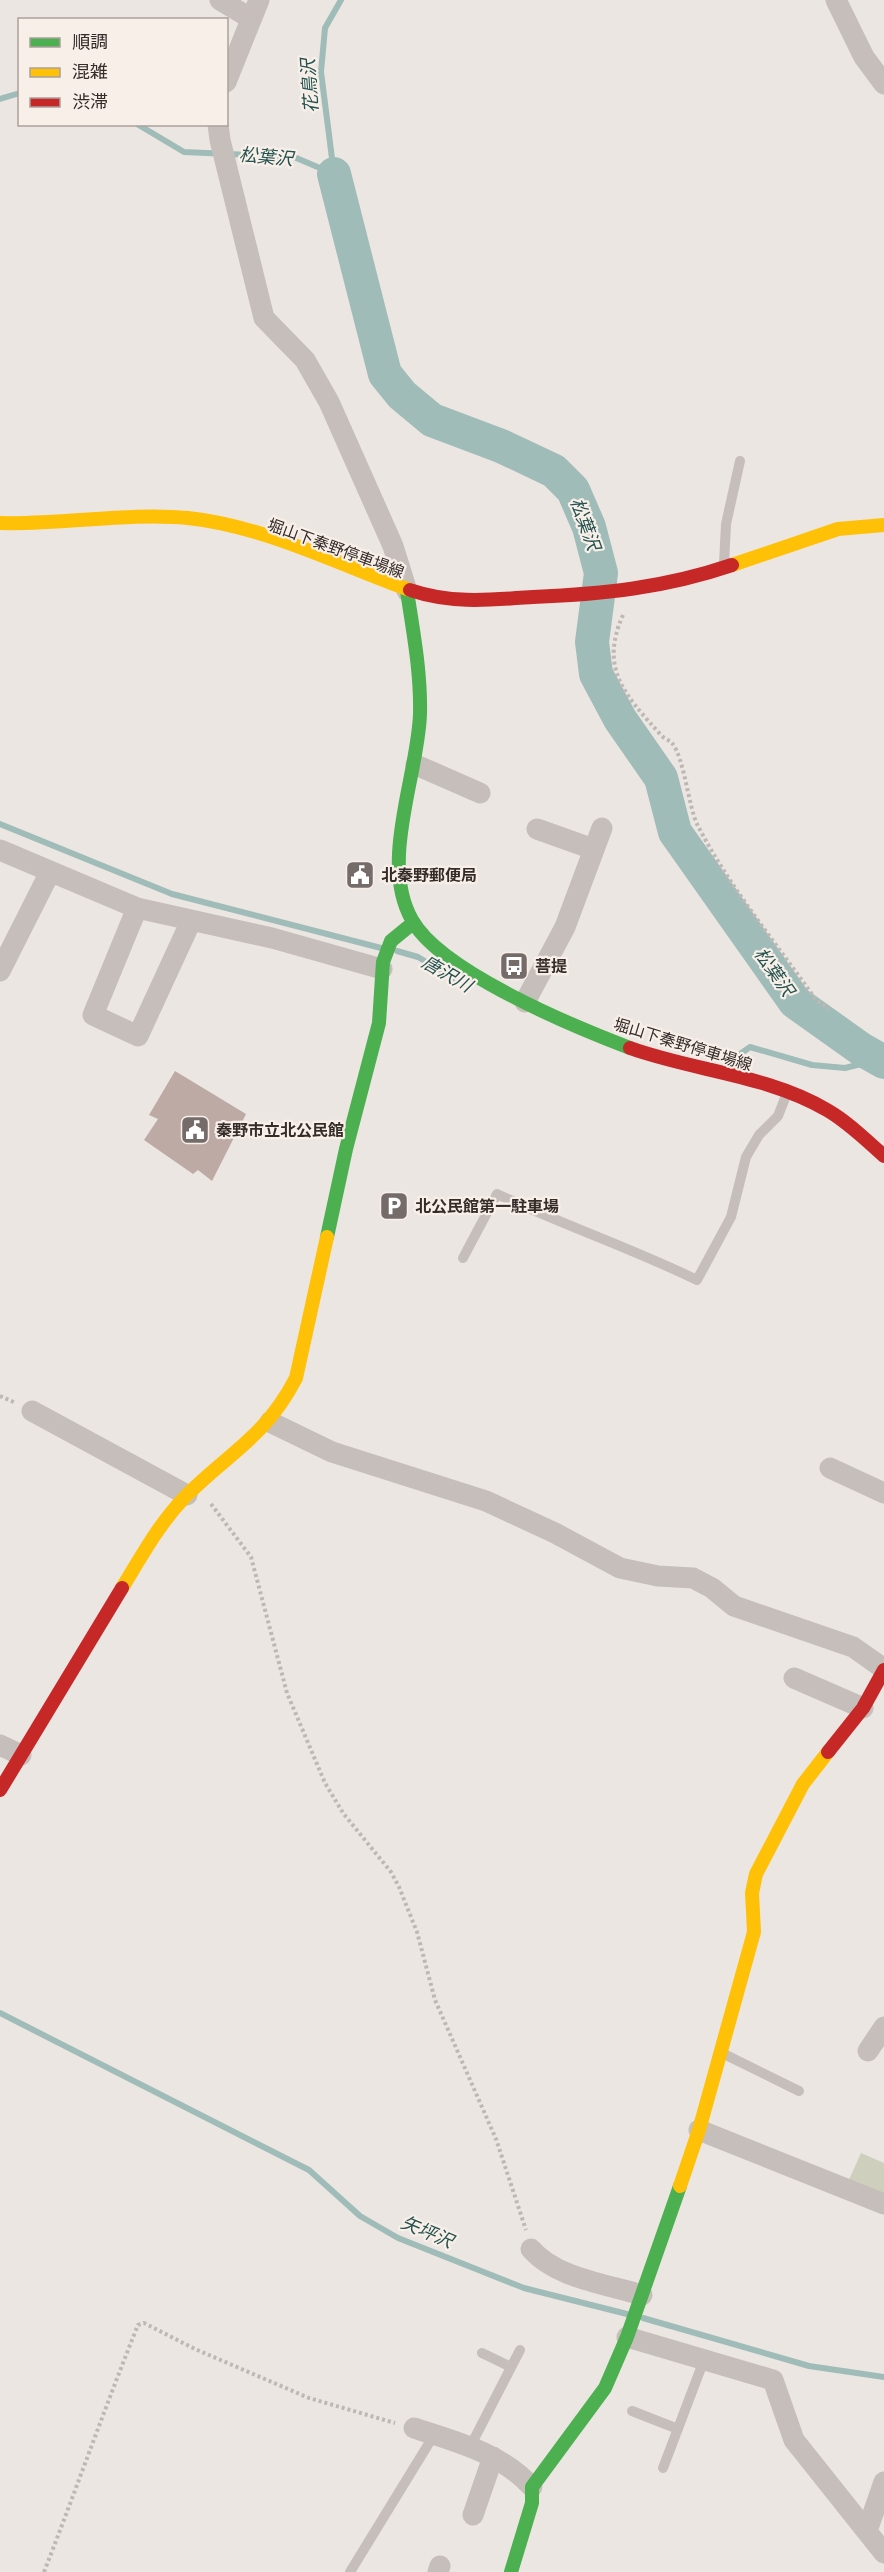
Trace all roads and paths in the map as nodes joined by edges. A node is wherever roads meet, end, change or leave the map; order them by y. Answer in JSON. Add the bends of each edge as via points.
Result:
{"nodes":[{"id":1,"x":220,"y":0,"type":"edge"},
{"id":2,"x":836,"y":0,"type":"edge"},
{"id":3,"x":254,"y":9,"type":"edge"},
{"id":4,"x":228,"y":77,"type":"edge"},
{"id":5,"x":884,"y":84,"type":"edge"},
{"id":6,"x":219,"y":132,"type":"edge"},
{"id":7,"x":740,"y":461,"type":"dead end"},
{"id":8,"x":0,"y":523,"type":"edge"},
{"id":9,"x":884,"y":525,"type":"edge"},
{"id":10,"x":724,"y":568,"type":"junction"},
{"id":11,"x":406,"y":591,"type":"junction"},
{"id":12,"x":618,"y":592,"type":"junction"},
{"id":13,"x":416,"y":765,"type":"junction"},
{"id":14,"x":480,"y":793,"type":"dead end"},
{"id":15,"x":602,"y":828,"type":"dead end"},
{"id":16,"x":537,"y":829,"type":"dead end"},
{"id":17,"x":593,"y":849,"type":"junction"},
{"id":18,"x":0,"y":850,"type":"edge"},
{"id":19,"x":50,"y":872,"type":"junction"},
{"id":20,"x":137,"y":908,"type":"junction"},
{"id":21,"x":191,"y":921,"type":"junction"},
{"id":22,"x":413,"y":923,"type":"junction"},
{"id":23,"x":383,"y":965,"type":"junction"},
{"id":24,"x":0,"y":971,"type":"edge"},
{"id":25,"x":525,"y":1002,"type":"junction"},
{"id":26,"x":829,"y":1009,"type":"dead end"},
{"id":27,"x":787,"y":1092,"type":"junction"},
{"id":28,"x":884,"y":1156,"type":"edge"},
{"id":29,"x":463,"y":1258,"type":"dead end"},
{"id":30,"x":32,"y":1411,"type":"dead end"},
{"id":31,"x":270,"y":1422,"type":"junction"},
{"id":32,"x":830,"y":1468,"type":"dead end"},
{"id":33,"x":191,"y":1491,"type":"junction"},
{"id":34,"x":884,"y":1493,"type":"edge"},
{"id":35,"x":884,"y":1670,"type":"edge"},
{"id":36,"x":794,"y":1678,"type":"dead end"},
{"id":37,"x":863,"y":1708,"type":"junction"},
{"id":38,"x":0,"y":1745,"type":"edge"},
{"id":39,"x":21,"y":1755,"type":"junction"},
{"id":40,"x":0,"y":1790,"type":"edge"},
{"id":41,"x":884,"y":2026,"type":"edge"},
{"id":42,"x":868,"y":2051,"type":"dead end"},
{"id":43,"x":721,"y":2053,"type":"junction"},
{"id":44,"x":799,"y":2091,"type":"dead end"},
{"id":45,"x":699,"y":2130,"type":"junction"},
{"id":46,"x":884,"y":2204,"type":"edge"},
{"id":47,"x":531,"y":2249,"type":"joint"},
{"id":48,"x":640,"y":2299,"type":"junction"},
{"id":49,"x":627,"y":2337,"type":"junction"},
{"id":50,"x":520,"y":2350,"type":"dead end"},
{"id":51,"x":482,"y":2353,"type":"dead end"},
{"id":52,"x":704,"y":2360,"type":"junction"},
{"id":53,"x":510,"y":2367,"type":"junction"},
{"id":54,"x":632,"y":2411,"type":"dead end"},
{"id":55,"x":414,"y":2428,"type":"joint"},
{"id":56,"x":678,"y":2429,"type":"junction"},
{"id":57,"x":434,"y":2435,"type":"junction"},
{"id":58,"x":470,"y":2447,"type":"junction"},
{"id":59,"x":493,"y":2457,"type":"junction"},
{"id":60,"x":663,"y":2468,"type":"dead end"},
{"id":61,"x":884,"y":2482,"type":"edge"},
{"id":62,"x":532,"y":2487,"type":"junction"},
{"id":63,"x":473,"y":2515,"type":"dead end"},
{"id":64,"x":867,"y":2530,"type":"junction"},
{"id":65,"x":884,"y":2553,"type":"edge"},
{"id":66,"x":44,"y":2572,"type":"edge"},
{"id":67,"x":350,"y":2572,"type":"edge"},
{"id":68,"x":512,"y":2572,"type":"edge"}],
"edges":[{"from":1,"to":3,"type":"street"},
{"from":2,"to":5,"type":"street","via":[[864,57]]},
{"from":3,"to":4,"type":"street"},
{"from":6,"to":11,"type":"street","via":[[264,318],[305,360],[329,402],[393,546]]},
{"from":7,"to":10,"type":"lane","via":[[726,524]]},
{"from":8,"to":11,"type":"street","name":"堀山下秦野停車場線","via":[[188,517],[292,548]]},
{"from":9,"to":10,"type":"street","via":[[838,529]]},
{"from":10,"to":12,"type":"street","via":[[687,580]]},
{"from":11,"to":12,"type":"street","via":[[441,600],[465,601]]},
{"from":11,"to":13,"type":"street","name":"堀山下秦野停車場線","via":[[420,696]]},
{"from":12,"to":26,"type":"path","via":[[625,610],[613,637],[613,666],[622,687],[672,744],[696,823],[720,864],[816,1000]]},
{"from":13,"to":14,"type":"street"},
{"from":13,"to":22,"type":"street","name":"堀山下秦野停車場線","via":[[400,862],[403,894]]},
{"from":15,"to":17,"type":"street"},
{"from":16,"to":17,"type":"street"},
{"from":17,"to":25,"type":"street","via":[[565,927]]},
{"from":18,"to":19,"type":"street"},
{"from":19,"to":20,"type":"street"},
{"from":19,"to":24,"type":"street"},
{"from":20,"to":21,"type":"street"},
{"from":20,"to":21,"type":"street","via":[[93,1015],[138,1036]]},
{"from":21,"to":23,"type":"street"},
{"from":22,"to":23,"type":"street","via":[[391,941]]},
{"from":22,"to":25,"type":"street","name":"堀山下秦野停車場線","via":[[435,947]]},
{"from":23,"to":31,"type":"street","via":[[379,1023],[346,1149],[296,1378]]},
{"from":25,"to":27,"type":"street","name":"堀山下秦野停車場線","via":[[594,1034],[667,1060]]},
{"from":27,"to":28,"type":"street","name":"堀山下秦野停車場線","via":[[849,1124]]},
{"from":27,"to":29,"type":"lane","via":[[778,1116],[759,1135],[746,1157],[731,1216],[697,1280],[497,1194]]},
{"from":30,"to":33,"type":"street"},
{"from":31,"to":33,"type":"street","via":[[249,1445]]},
{"from":31,"to":35,"type":"street","via":[[332,1452],[486,1501],[620,1568],[693,1578],[734,1606],[853,1647]]},
{"from":32,"to":34,"type":"street"},
{"from":33,"to":39,"type":"street","via":[[156,1532]]},
{"from":33,"to":47,"type":"path","via":[[239,1539],[251,1557],[286,1694],[325,1783],[399,1887],[417,1932],[435,2000],[496,2139]]},
{"from":35,"to":37,"type":"street"},
{"from":36,"to":37,"type":"street"},
{"from":37,"to":43,"type":"street","via":[[803,1784],[756,1874],[752,1893],[754,1932]]},
{"from":38,"to":39,"type":"street"},
{"from":39,"to":40,"type":"street"},
{"from":41,"to":42,"type":"street"},
{"from":43,"to":44,"type":"lane"},
{"from":43,"to":45,"type":"street"},
{"from":45,"to":46,"type":"street"},
{"from":45,"to":48,"type":"street"},
{"from":47,"to":48,"type":"street","via":[[558,2269]]},
{"from":48,"to":49,"type":"street"},
{"from":49,"to":52,"type":"street"},
{"from":49,"to":62,"type":"street","via":[[605,2388]]},
{"from":50,"to":53,"type":"lane"},
{"from":51,"to":53,"type":"lane"},
{"from":52,"to":56,"type":"lane"},
{"from":52,"to":64,"type":"street","via":[[773,2380],[794,2440]]},
{"from":53,"to":58,"type":"lane"},
{"from":54,"to":56,"type":"lane"},
{"from":55,"to":57,"type":"street"},
{"from":55,"to":66,"type":"path","via":[[309,2398],[144,2323],[138,2325]]},
{"from":56,"to":60,"type":"lane"},
{"from":57,"to":58,"type":"street"},
{"from":57,"to":67,"type":"lane"},
{"from":58,"to":59,"type":"street"},
{"from":59,"to":62,"type":"street","via":[[517,2471]]},
{"from":59,"to":63,"type":"street"},
{"from":61,"to":64,"type":"street"},
{"from":62,"to":68,"type":"street","via":[[532,2503]]},
{"from":64,"to":65,"type":"street"}]}
